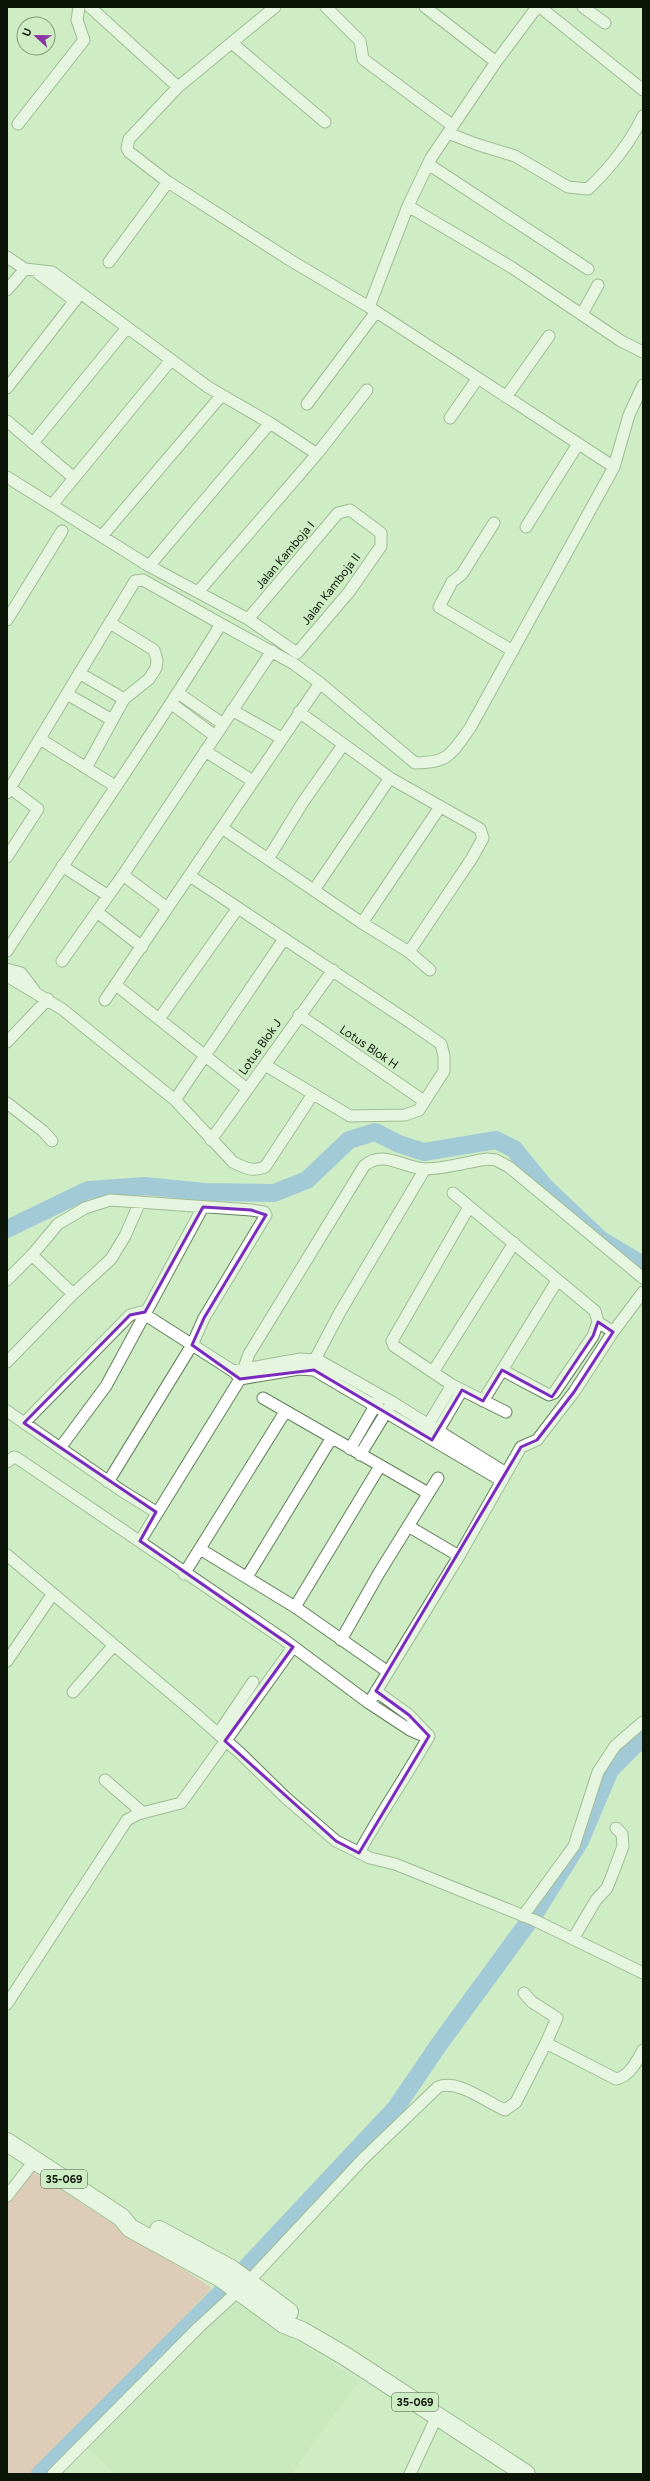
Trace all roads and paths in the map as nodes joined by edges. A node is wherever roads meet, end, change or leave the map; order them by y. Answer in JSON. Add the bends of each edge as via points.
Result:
{"nodes":[{"id":1,"x":79,"y":7,"type":"edge"},
{"id":2,"x":90,"y":7,"type":"edge"},
{"id":3,"x":275,"y":7,"type":"edge"},
{"id":4,"x":326,"y":7,"type":"edge"},
{"id":5,"x":425,"y":7,"type":"edge"},
{"id":6,"x":537,"y":7,"type":"edge"},
{"id":7,"x":540,"y":7,"type":"edge"},
{"id":8,"x":583,"y":7,"type":"edge"},
{"id":9,"x":605,"y":23,"type":"dead end"},
{"id":10,"x":232,"y":43,"type":"junction"},
{"id":11,"x":496,"y":62,"type":"junction"},
{"id":12,"x":178,"y":87,"type":"junction"},
{"id":13,"x":643,"y":90,"type":"edge"},
{"id":14,"x":643,"y":116,"type":"edge"},
{"id":15,"x":325,"y":122,"type":"dead end"},
{"id":16,"x":18,"y":124,"type":"dead end"},
{"id":17,"x":451,"y":129,"type":"junction"},
{"id":18,"x":428,"y":164,"type":"junction"},
{"id":19,"x":168,"y":182,"type":"junction"},
{"id":20,"x":408,"y":206,"type":"junction"},
{"id":21,"x":7,"y":257,"type":"edge"},
{"id":22,"x":110,"y":262,"type":"dead end"},
{"id":23,"x":30,"y":269,"type":"junction"},
{"id":24,"x":588,"y":269,"type":"dead end"},
{"id":25,"x":598,"y":285,"type":"dead end"},
{"id":26,"x":7,"y":290,"type":"edge"},
{"id":27,"x":78,"y":297,"type":"junction"},
{"id":28,"x":372,"y":309,"type":"junction"},
{"id":29,"x":582,"y":314,"type":"junction"},
{"id":30,"x":126,"y":329,"type":"junction"},
{"id":31,"x":550,"y":336,"type":"dead end"},
{"id":32,"x":643,"y":352,"type":"edge"},
{"id":33,"x":171,"y":360,"type":"junction"},
{"id":34,"x":478,"y":378,"type":"junction"},
{"id":35,"x":643,"y":385,"type":"edge"},
{"id":36,"x":7,"y":388,"type":"edge"},
{"id":37,"x":366,"y":390,"type":"dead end"},
{"id":38,"x":221,"y":396,"type":"junction"},
{"id":39,"x":506,"y":397,"type":"junction"},
{"id":40,"x":307,"y":404,"type":"dead end"},
{"id":41,"x":450,"y":418,"type":"dead end"},
{"id":42,"x":7,"y":421,"type":"edge"},
{"id":43,"x":270,"y":423,"type":"junction"},
{"id":44,"x":33,"y":443,"type":"junction"},
{"id":45,"x":578,"y":444,"type":"junction"},
{"id":46,"x":317,"y":454,"type":"junction"},
{"id":47,"x":614,"y":467,"type":"junction"},
{"id":48,"x":7,"y":477,"type":"edge"},
{"id":49,"x":74,"y":478,"type":"junction"},
{"id":50,"x":52,"y":505,"type":"junction"},
{"id":51,"x":343,"y":510,"type":"joint"},
{"id":52,"x":494,"y":523,"type":"dead end"},
{"id":53,"x":526,"y":527,"type":"dead end"},
{"id":54,"x":62,"y":531,"type":"dead end"},
{"id":55,"x":102,"y":536,"type":"junction"},
{"id":56,"x":149,"y":566,"type":"junction"},
{"id":57,"x":198,"y":592,"type":"junction"},
{"id":58,"x":248,"y":619,"type":"junction"},
{"id":59,"x":7,"y":620,"type":"edge"},
{"id":60,"x":110,"y":623,"type":"junction"},
{"id":61,"x":221,"y":624,"type":"junction"},
{"id":62,"x":272,"y":651,"type":"junction"},
{"id":63,"x":513,"y":651,"type":"junction"},
{"id":64,"x":80,"y":673,"type":"junction"},
{"id":65,"x":320,"y":683,"type":"junction"},
{"id":66,"x":178,"y":693,"type":"junction"},
{"id":67,"x":67,"y":694,"type":"junction"},
{"id":68,"x":124,"y":699,"type":"junction"},
{"id":69,"x":172,"y":704,"type":"junction"},
{"id":70,"x":232,"y":710,"type":"junction"},
{"id":71,"x":299,"y":712,"type":"junction"},
{"id":72,"x":112,"y":720,"type":"junction"},
{"id":73,"x":223,"y":724,"type":"junction"},
{"id":74,"x":215,"y":736,"type":"junction"},
{"id":75,"x":281,"y":738,"type":"junction"},
{"id":76,"x":40,"y":739,"type":"junction"},
{"id":77,"x":343,"y":745,"type":"junction"},
{"id":78,"x":205,"y":751,"type":"junction"},
{"id":79,"x":86,"y":768,"type":"junction"},
{"id":80,"x":390,"y":778,"type":"junction"},
{"id":81,"x":253,"y":781,"type":"junction"},
{"id":82,"x":115,"y":786,"type":"junction"},
{"id":83,"x":8,"y":790,"type":"edge"},
{"id":84,"x":440,"y":807,"type":"junction"},
{"id":85,"x":222,"y":828,"type":"junction"},
{"id":86,"x":7,"y":857,"type":"edge"},
{"id":87,"x":268,"y":859,"type":"junction"},
{"id":88,"x":62,"y":866,"type":"junction"},
{"id":89,"x":123,"y":875,"type":"junction"},
{"id":90,"x":190,"y":876,"type":"junction"},
{"id":91,"x":314,"y":890,"type":"junction"},
{"id":92,"x":107,"y":895,"type":"junction"},
{"id":93,"x":167,"y":908,"type":"junction"},
{"id":94,"x":238,"y":908,"type":"junction"},
{"id":95,"x":97,"y":912,"type":"junction"},
{"id":96,"x":362,"y":923,"type":"junction"},
{"id":97,"x":284,"y":938,"type":"junction"},
{"id":98,"x":142,"y":947,"type":"junction"},
{"id":99,"x":7,"y":951,"type":"edge"},
{"id":100,"x":409,"y":952,"type":"junction"},
{"id":101,"x":62,"y":960,"type":"dead end"},
{"id":102,"x":7,"y":970,"type":"edge"},
{"id":103,"x":332,"y":970,"type":"junction"},
{"id":104,"x":430,"y":970,"type":"dead end"},
{"id":105,"x":7,"y":976,"type":"edge"},
{"id":106,"x":116,"y":985,"type":"junction"},
{"id":107,"x":35,"y":992,"type":"junction"},
{"id":108,"x":48,"y":999,"type":"junction"},
{"id":109,"x":105,"y":1000,"type":"dead end"},
{"id":110,"x":299,"y":1015,"type":"junction"},
{"id":111,"x":159,"y":1019,"type":"junction"},
{"id":112,"x":7,"y":1042,"type":"edge"},
{"id":113,"x":205,"y":1056,"type":"junction"},
{"id":114,"x":265,"y":1065,"type":"junction"},
{"id":115,"x":247,"y":1089,"type":"junction"},
{"id":116,"x":313,"y":1094,"type":"junction"},
{"id":117,"x":175,"y":1100,"type":"junction"},
{"id":118,"x":424,"y":1101,"type":"junction"},
{"id":119,"x":7,"y":1103,"type":"edge"},
{"id":120,"x":211,"y":1140,"type":"junction"},
{"id":121,"x":52,"y":1141,"type":"dead end"},
{"id":122,"x":425,"y":1169,"type":"junction"},
{"id":123,"x":453,"y":1193,"type":"dead end"},
{"id":124,"x":140,"y":1202,"type":"junction"},
{"id":125,"x":203,"y":1207,"type":"junction"},
{"id":126,"x":469,"y":1207,"type":"junction"},
{"id":127,"x":514,"y":1243,"type":"junction"},
{"id":128,"x":32,"y":1255,"type":"junction"},
{"id":129,"x":643,"y":1278,"type":"edge"},
{"id":130,"x":8,"y":1279,"type":"edge"},
{"id":131,"x":557,"y":1281,"type":"junction"},
{"id":132,"x":643,"y":1292,"type":"edge"},
{"id":133,"x":73,"y":1294,"type":"junction"},
{"id":134,"x":144,"y":1314,"type":"junction"},
{"id":135,"x":598,"y":1322,"type":"junction"},
{"id":136,"x":613,"y":1332,"type":"junction"},
{"id":137,"x":192,"y":1345,"type":"junction"},
{"id":138,"x":7,"y":1362,"type":"edge"},
{"id":139,"x":313,"y":1365,"type":"junction"},
{"id":140,"x":502,"y":1370,"type":"junction"},
{"id":141,"x":433,"y":1372,"type":"junction"},
{"id":142,"x":239,"y":1373,"type":"junction"},
{"id":143,"x":457,"y":1388,"type":"junction"},
{"id":144,"x":263,"y":1398,"type":"dead end"},
{"id":145,"x":378,"y":1400,"type":"junction"},
{"id":146,"x":483,"y":1401,"type":"junction"},
{"id":147,"x":389,"y":1407,"type":"junction"},
{"id":148,"x":7,"y":1411,"type":"edge"},
{"id":149,"x":285,"y":1412,"type":"junction"},
{"id":150,"x":506,"y":1412,"type":"dead end"},
{"id":151,"x":24,"y":1423,"type":"junction"},
{"id":152,"x":431,"y":1432,"type":"junction"},
{"id":153,"x":331,"y":1438,"type":"junction"},
{"id":154,"x":60,"y":1448,"type":"junction"},
{"id":155,"x":350,"y":1449,"type":"junction"},
{"id":156,"x":360,"y":1455,"type":"junction"},
{"id":157,"x":7,"y":1462,"type":"edge"},
{"id":158,"x":380,"y":1466,"type":"junction"},
{"id":159,"x":504,"y":1477,"type":"junction"},
{"id":160,"x":438,"y":1478,"type":"dead end"},
{"id":161,"x":108,"y":1482,"type":"junction"},
{"id":162,"x":428,"y":1493,"type":"junction"},
{"id":163,"x":156,"y":1512,"type":"junction"},
{"id":164,"x":408,"y":1526,"type":"junction"},
{"id":165,"x":140,"y":1541,"type":"junction"},
{"id":166,"x":200,"y":1549,"type":"junction"},
{"id":167,"x":7,"y":1555,"type":"edge"},
{"id":168,"x":459,"y":1556,"type":"junction"},
{"id":169,"x":184,"y":1574,"type":"junction"},
{"id":170,"x":247,"y":1577,"type":"junction"},
{"id":171,"x":52,"y":1595,"type":"junction"},
{"id":172,"x":295,"y":1607,"type":"junction"},
{"id":173,"x":341,"y":1640,"type":"junction"},
{"id":174,"x":114,"y":1645,"type":"junction"},
{"id":175,"x":293,"y":1647,"type":"junction"},
{"id":176,"x":7,"y":1661,"type":"edge"},
{"id":177,"x":388,"y":1672,"type":"junction"},
{"id":178,"x":253,"y":1682,"type":"dead end"},
{"id":179,"x":376,"y":1691,"type":"junction"},
{"id":180,"x":73,"y":1692,"type":"dead end"},
{"id":181,"x":369,"y":1703,"type":"junction"},
{"id":182,"x":643,"y":1722,"type":"edge"},
{"id":183,"x":429,"y":1736,"type":"junction"},
{"id":184,"x":221,"y":1738,"type":"junction"},
{"id":185,"x":105,"y":1780,"type":"dead end"},
{"id":186,"x":143,"y":1813,"type":"junction"},
{"id":187,"x":616,"y":1828,"type":"dead end"},
{"id":188,"x":359,"y":1853,"type":"junction"},
{"id":189,"x":529,"y":1918,"type":"junction"},
{"id":190,"x":573,"y":1939,"type":"junction"},
{"id":191,"x":643,"y":1973,"type":"edge"},
{"id":192,"x":524,"y":1993,"type":"dead end"},
{"id":193,"x":7,"y":2004,"type":"edge"},
{"id":194,"x":546,"y":2043,"type":"junction"},
{"id":195,"x":643,"y":2050,"type":"edge"},
{"id":196,"x":7,"y":2142,"type":"edge"},
{"id":197,"x":35,"y":2160,"type":"junction"},
{"id":198,"x":7,"y":2196,"type":"edge"},
{"id":199,"x":236,"y":2281,"type":"junction"},
{"id":200,"x":437,"y":2416,"type":"junction"},
{"id":201,"x":53,"y":2474,"type":"edge"},
{"id":202,"x":410,"y":2474,"type":"edge"},
{"id":203,"x":526,"y":2474,"type":"edge"}],
"edges":[{"from":1,"to":16,"type":"street","via":[[77,20],[84,40]]},
{"from":2,"to":12,"type":"street"},
{"from":3,"to":10,"type":"street"},
{"from":4,"to":17,"type":"street","via":[[360,41],[363,59]]},
{"from":5,"to":11,"type":"street"},
{"from":6,"to":11,"type":"street"},
{"from":7,"to":13,"type":"street"},
{"from":8,"to":9,"type":"street"},
{"from":10,"to":12,"type":"street"},
{"from":10,"to":15,"type":"street"},
{"from":11,"to":17,"type":"street"},
{"from":12,"to":19,"type":"street","via":[[129,139],[127,145],[129,152]]},
{"from":14,"to":17,"type":"street","via":[[631,141],[608,170],[588,189],[568,187],[515,156],[476,144]]},
{"from":17,"to":18,"type":"street"},
{"from":18,"to":20,"type":"street"},
{"from":18,"to":24,"type":"street"},
{"from":19,"to":22,"type":"street"},
{"from":19,"to":28,"type":"street"},
{"from":20,"to":28,"type":"street"},
{"from":20,"to":29,"type":"street","via":[[511,267]]},
{"from":21,"to":23,"type":"street"},
{"from":23,"to":26,"type":"street"},
{"from":23,"to":27,"type":"street"},
{"from":25,"to":29,"type":"street"},
{"from":27,"to":30,"type":"street"},
{"from":27,"to":36,"type":"street"},
{"from":28,"to":34,"type":"street"},
{"from":28,"to":40,"type":"street"},
{"from":29,"to":32,"type":"street","via":[[621,341]]},
{"from":30,"to":33,"type":"street"},
{"from":30,"to":44,"type":"street"},
{"from":31,"to":39,"type":"street"},
{"from":33,"to":38,"type":"street"},
{"from":33,"to":49,"type":"street"},
{"from":34,"to":39,"type":"street"},
{"from":34,"to":41,"type":"street"},
{"from":35,"to":47,"type":"street","via":[[630,415]]},
{"from":37,"to":46,"type":"street"},
{"from":38,"to":43,"type":"street"},
{"from":38,"to":55,"type":"street"},
{"from":39,"to":45,"type":"street"},
{"from":42,"to":44,"type":"street"},
{"from":43,"to":46,"type":"street"},
{"from":43,"to":56,"type":"street"},
{"from":44,"to":49,"type":"street"},
{"from":45,"to":47,"type":"street"},
{"from":45,"to":53,"type":"street"},
{"from":46,"to":57,"type":"street"},
{"from":47,"to":63,"type":"street"},
{"from":48,"to":50,"type":"street"},
{"from":49,"to":50,"type":"street"},
{"from":50,"to":55,"type":"street"},
{"from":51,"to":58,"type":"street","name":"Jalan Kamboja I"},
{"from":51,"to":58,"type":"street","name":"Jalan Kamboja II","via":[[350,510],[381,533],[381,546],[349,592],[297,654]]},
{"from":52,"to":63,"type":"street","via":[[462,574],[452,582],[439,607]]},
{"from":54,"to":59,"type":"street"},
{"from":55,"to":56,"type":"street"},
{"from":56,"to":57,"type":"street"},
{"from":57,"to":58,"type":"street"},
{"from":60,"to":61,"type":"street","via":[[135,581],[143,580]]},
{"from":60,"to":64,"type":"street"},
{"from":60,"to":68,"type":"street","via":[[154,650],[157,660],[156,668],[149,679]]},
{"from":61,"to":62,"type":"street"},
{"from":61,"to":66,"type":"street"},
{"from":62,"to":65,"type":"street"},
{"from":62,"to":70,"type":"street"},
{"from":63,"to":65,"type":"street","via":[[470,728],[451,755],[435,763],[415,763]]},
{"from":64,"to":67,"type":"street"},
{"from":64,"to":68,"type":"street"},
{"from":65,"to":71,"type":"street"},
{"from":66,"to":69,"type":"street"},
{"from":66,"to":73,"type":"street"},
{"from":67,"to":72,"type":"street"},
{"from":67,"to":76,"type":"street"},
{"from":68,"to":72,"type":"street"},
{"from":69,"to":74,"type":"street"},
{"from":69,"to":82,"type":"street"},
{"from":70,"to":73,"type":"street"},
{"from":70,"to":75,"type":"street"},
{"from":71,"to":75,"type":"street"},
{"from":71,"to":77,"type":"street"},
{"from":72,"to":79,"type":"street"},
{"from":73,"to":74,"type":"street"},
{"from":74,"to":78,"type":"street"},
{"from":75,"to":81,"type":"street"},
{"from":76,"to":79,"type":"street"},
{"from":76,"to":83,"type":"street"},
{"from":77,"to":80,"type":"street"},
{"from":77,"to":87,"type":"street","via":[[303,802]]},
{"from":78,"to":81,"type":"street"},
{"from":78,"to":89,"type":"street"},
{"from":79,"to":82,"type":"street"},
{"from":80,"to":84,"type":"street"},
{"from":80,"to":91,"type":"street"},
{"from":81,"to":85,"type":"street"},
{"from":82,"to":88,"type":"street"},
{"from":83,"to":86,"type":"street","via":[[38,809]]},
{"from":84,"to":96,"type":"street"},
{"from":84,"to":100,"type":"street","via":[[480,829],[482,838],[472,858]]},
{"from":85,"to":87,"type":"street"},
{"from":85,"to":90,"type":"street"},
{"from":87,"to":91,"type":"street"},
{"from":88,"to":92,"type":"street"},
{"from":88,"to":99,"type":"street"},
{"from":89,"to":92,"type":"street"},
{"from":89,"to":93,"type":"street"},
{"from":90,"to":93,"type":"street"},
{"from":90,"to":94,"type":"street"},
{"from":91,"to":96,"type":"street"},
{"from":92,"to":95,"type":"street"},
{"from":93,"to":98,"type":"street"},
{"from":94,"to":97,"type":"street"},
{"from":94,"to":111,"type":"street"},
{"from":95,"to":98,"type":"street"},
{"from":95,"to":101,"type":"street"},
{"from":96,"to":100,"type":"street"},
{"from":97,"to":103,"type":"street"},
{"from":97,"to":113,"type":"street"},
{"from":98,"to":106,"type":"street"},
{"from":100,"to":104,"type":"street"},
{"from":102,"to":107,"type":"street","via":[[21,973]]},
{"from":103,"to":110,"type":"street","name":"Lotus Blok J"},
{"from":103,"to":118,"type":"street","via":[[441,1044],[444,1071]]},
{"from":105,"to":107,"type":"street"},
{"from":106,"to":109,"type":"street"},
{"from":106,"to":111,"type":"street"},
{"from":107,"to":108,"type":"street"},
{"from":108,"to":112,"type":"street"},
{"from":108,"to":117,"type":"street"},
{"from":110,"to":114,"type":"street","name":"Lotus Blok J"},
{"from":110,"to":118,"type":"street","name":"Lotus Blok H"},
{"from":111,"to":113,"type":"street"},
{"from":113,"to":115,"type":"street"},
{"from":113,"to":117,"type":"street"},
{"from":114,"to":115,"type":"street","name":"Lotus Blok J"},
{"from":114,"to":116,"type":"street"},
{"from":115,"to":120,"type":"street","name":"Lotus Blok J"},
{"from":116,"to":118,"type":"street","via":[[350,1116],[405,1115],[419,1110]]},
{"from":116,"to":120,"type":"street","via":[[265,1167],[254,1171],[232,1162]]},
{"from":117,"to":120,"type":"street"},
{"from":119,"to":121,"type":"street"},
{"from":122,"to":129,"type":"street","via":[[487,1159],[496,1160],[509,1167]]},
{"from":122,"to":139,"type":"street","via":[[340,1312]]},
{"from":122,"to":142,"type":"street","via":[[381,1158],[370,1160],[364,1166]]},
{"from":123,"to":126,"type":"street"},
{"from":124,"to":125,"type":"street"},
{"from":124,"to":128,"type":"street","via":[[110,1200],[84,1208],[58,1224]]},
{"from":124,"to":133,"type":"street","via":[[125,1236],[111,1259]]},
{"from":125,"to":134,"type":"street"},
{"from":125,"to":137,"type":"street","via":[[258,1211],[266,1215],[204,1318]]},
{"from":126,"to":127,"type":"street"},
{"from":126,"to":141,"type":"street","via":[[392,1341],[394,1346]]},
{"from":127,"to":131,"type":"street"},
{"from":127,"to":141,"type":"street"},
{"from":128,"to":130,"type":"street"},
{"from":128,"to":133,"type":"street"},
{"from":131,"to":135,"type":"street","via":[[595,1311]]},
{"from":131,"to":140,"type":"street"},
{"from":132,"to":136,"type":"street"},
{"from":133,"to":138,"type":"street"},
{"from":134,"to":137,"type":"street"},
{"from":134,"to":151,"type":"street","via":[[136,1312],[130,1315]]},
{"from":134,"to":154,"type":"street","via":[[106,1386]]},
{"from":135,"to":136,"type":"street"},
{"from":135,"to":140,"type":"street","via":[[593,1336],[554,1394],[549,1395]]},
{"from":136,"to":159,"type":"street","via":[[574,1392],[537,1440],[521,1447]]},
{"from":137,"to":142,"type":"street"},
{"from":137,"to":161,"type":"street"},
{"from":139,"to":142,"type":"street","via":[[299,1369]]},
{"from":139,"to":145,"type":"street"},
{"from":140,"to":146,"type":"street"},
{"from":141,"to":143,"type":"street"},
{"from":142,"to":163,"type":"street","via":[[191,1461]]},
{"from":143,"to":146,"type":"street"},
{"from":143,"to":152,"type":"street"},
{"from":144,"to":149,"type":"street"},
{"from":145,"to":147,"type":"street"},
{"from":145,"to":155,"type":"street"},
{"from":146,"to":150,"type":"street"},
{"from":147,"to":152,"type":"street"},
{"from":147,"to":156,"type":"street"},
{"from":148,"to":151,"type":"street"},
{"from":149,"to":153,"type":"street"},
{"from":149,"to":166,"type":"street"},
{"from":151,"to":154,"type":"street"},
{"from":152,"to":159,"type":"street"},
{"from":153,"to":155,"type":"street"},
{"from":153,"to":170,"type":"street"},
{"from":154,"to":161,"type":"street"},
{"from":155,"to":156,"type":"street"},
{"from":156,"to":158,"type":"street"},
{"from":157,"to":165,"type":"street","via":[[14,1457],[17,1458]]},
{"from":158,"to":162,"type":"street"},
{"from":158,"to":172,"type":"street"},
{"from":159,"to":168,"type":"street"},
{"from":160,"to":162,"type":"street"},
{"from":161,"to":163,"type":"street"},
{"from":162,"to":164,"type":"street"},
{"from":163,"to":165,"type":"street"},
{"from":164,"to":168,"type":"street"},
{"from":164,"to":173,"type":"street"},
{"from":165,"to":169,"type":"street"},
{"from":166,"to":169,"type":"street"},
{"from":166,"to":170,"type":"street"},
{"from":167,"to":171,"type":"street"},
{"from":168,"to":177,"type":"street"},
{"from":169,"to":175,"type":"street"},
{"from":170,"to":172,"type":"street"},
{"from":171,"to":174,"type":"street"},
{"from":171,"to":176,"type":"street"},
{"from":172,"to":173,"type":"street"},
{"from":173,"to":177,"type":"street"},
{"from":174,"to":180,"type":"street"},
{"from":174,"to":184,"type":"street"},
{"from":175,"to":181,"type":"street"},
{"from":175,"to":184,"type":"street"},
{"from":177,"to":179,"type":"street"},
{"from":178,"to":184,"type":"street"},
{"from":179,"to":181,"type":"street"},
{"from":179,"to":183,"type":"street","via":[[409,1714]]},
{"from":181,"to":183,"type":"street","via":[[410,1730]]},
{"from":182,"to":189,"type":"street","via":[[615,1746],[598,1772],[574,1846]]},
{"from":183,"to":188,"type":"street"},
{"from":184,"to":186,"type":"street","via":[[181,1803]]},
{"from":184,"to":188,"type":"street","via":[[336,1841]]},
{"from":185,"to":186,"type":"street"},
{"from":186,"to":193,"type":"street","via":[[127,1820]]},
{"from":187,"to":190,"type":"street","via":[[622,1834],[623,1846],[613,1873],[607,1888],[596,1900]]},
{"from":188,"to":189,"type":"street","via":[[396,1864]]},
{"from":189,"to":190,"type":"street"},
{"from":190,"to":191,"type":"street"},
{"from":192,"to":194,"type":"street","via":[[532,2002],[557,2018]]},
{"from":194,"to":195,"type":"street","via":[[616,2079],[623,2078]]},
{"from":194,"to":199,"type":"street","via":[[516,2102],[505,2110],[458,2087],[438,2087]]},
{"from":196,"to":197,"type":"main road","number":"35-069"},
{"from":197,"to":198,"type":"street"},
{"from":197,"to":199,"type":"main road","number":"35-069","via":[[121,2217],[130,2228]]},
{"from":199,"to":200,"type":"main road","number":"35-069","via":[[291,2314],[302,2331]]},
{"from":199,"to":201,"type":"street","via":[[199,2327]]},
{"from":200,"to":202,"type":"street"},
{"from":200,"to":203,"type":"main road","number":"35-069"}]}
